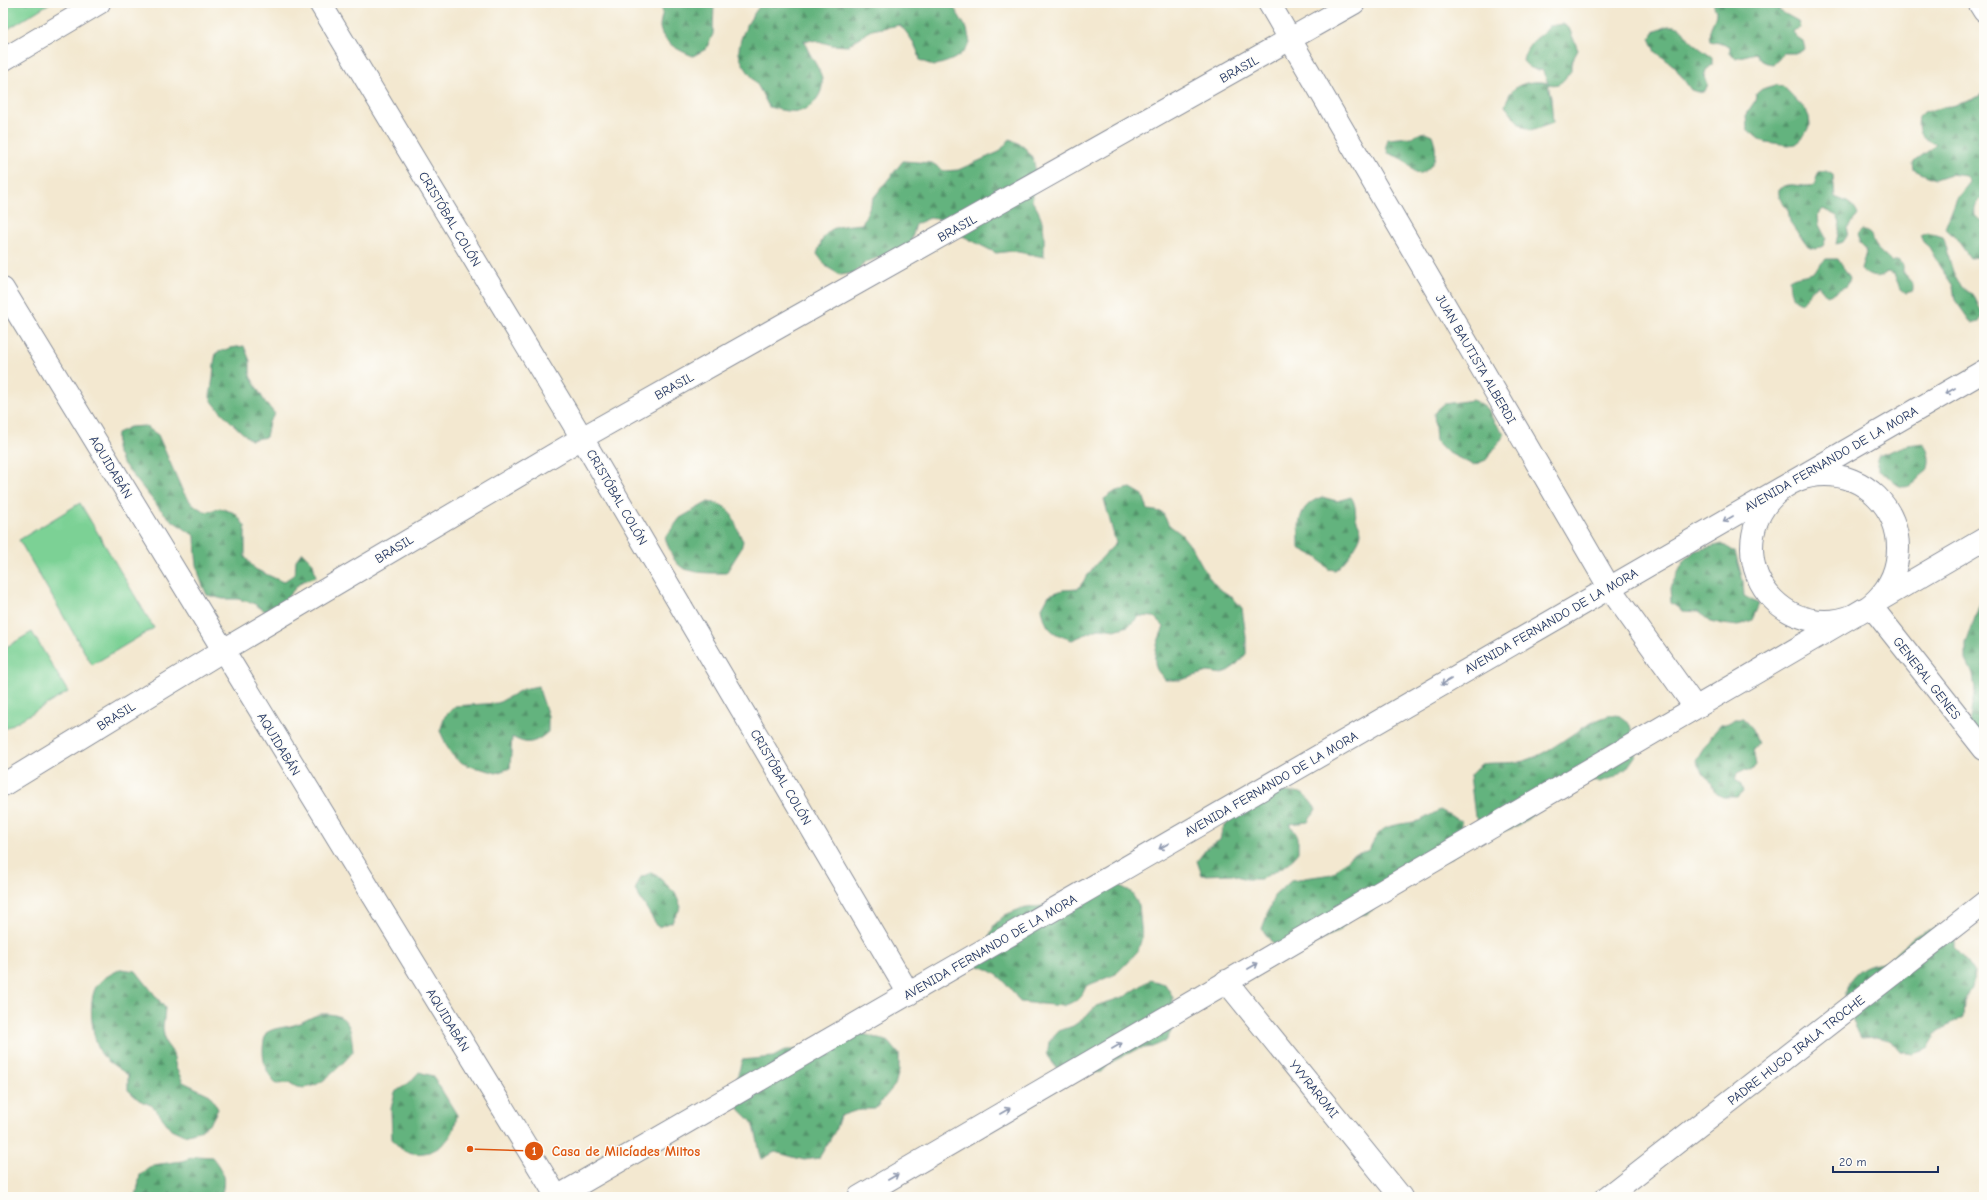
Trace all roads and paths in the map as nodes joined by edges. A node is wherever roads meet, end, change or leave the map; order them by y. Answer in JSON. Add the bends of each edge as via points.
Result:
{"nodes":[{"id":1,"x":99,"y":3,"type":"edge"},
{"id":2,"x":320,"y":3,"type":"edge"},
{"id":3,"x":1269,"y":3,"type":"edge"},
{"id":4,"x":1354,"y":3,"type":"edge"},
{"id":5,"x":1979,"y":3,"type":"edge"},
{"id":6,"x":1984,"y":11,"type":"edge"},
{"id":7,"x":1291,"y":40,"type":"junction"},
{"id":8,"x":3,"y":60,"type":"edge"},
{"id":9,"x":3,"y":289,"type":"edge"},
{"id":10,"x":1984,"y":371,"type":"edge"},
{"id":11,"x":582,"y":438,"type":"junction"},
{"id":12,"x":1795,"y":480,"type":"junction"},
{"id":13,"x":1984,"y":539,"type":"edge"},
{"id":14,"x":1609,"y":587,"type":"junction"},
{"id":15,"x":1871,"y":606,"type":"junction"},
{"id":16,"x":222,"y":651,"type":"junction"},
{"id":17,"x":1695,"y":707,"type":"junction"},
{"id":18,"x":1984,"y":749,"type":"edge"},
{"id":19,"x":3,"y":785,"type":"edge"},
{"id":20,"x":1984,"y":904,"type":"edge"},
{"id":21,"x":1226,"y":981,"type":"junction"},
{"id":22,"x":909,"y":994,"type":"junction"},
{"id":23,"x":557,"y":1197,"type":"edge"},
{"id":24,"x":859,"y":1197,"type":"edge"},
{"id":25,"x":1402,"y":1197,"type":"edge"},
{"id":26,"x":1608,"y":1197,"type":"edge"}],
"edges":[{"from":1,"to":8,"type":"street"},
{"from":2,"to":11,"type":"street","name":"CRISTÓBAL COLÓN"},
{"from":3,"to":7,"type":"street","name":"JUAN BAUTISTA ALBERDI"},
{"from":4,"to":7,"type":"street","name":"BRASIL"},
{"from":5,"to":6,"type":"street"},
{"from":7,"to":11,"type":"street","name":"BRASIL"},
{"from":7,"to":14,"type":"street","name":"JUAN BAUTISTA ALBERDI"},
{"from":9,"to":16,"type":"street","name":"AQUIDABÁN"},
{"from":10,"to":12,"type":"street","name":"AVENIDA FERNANDO DE LA MORA","one_way":true},
{"from":11,"to":16,"type":"street","name":"BRASIL"},
{"from":11,"to":22,"type":"street","name":"CRISTÓBAL COLÓN"},
{"from":12,"to":14,"type":"street","name":"AVENIDA FERNANDO DE LA MORA","one_way":true},
{"from":12,"to":15,"type":"street","via":[[1818,474],[1841,476],[1863,485],[1881,500],[1893,521],[1898,544],[1896,567],[1886,589]]},
{"from":12,"to":15,"type":"street","via":[[1774,494],[1759,514],[1752,538],[1752,551],[1753,563],[1762,586],[1778,605],[1799,618],[1824,622],[1849,618]]},
{"from":13,"to":15,"type":"street"},
{"from":14,"to":17,"type":"street","name":"JUAN BAUTISTA ALBERDI"},
{"from":14,"to":22,"type":"street","name":"AVENIDA FERNANDO DE LA MORA","one_way":true},
{"from":15,"to":17,"type":"street"},
{"from":15,"to":18,"type":"street","name":"GENERAL GENES"},
{"from":16,"to":19,"type":"street","name":"BRASIL"},
{"from":16,"to":23,"type":"street","name":"AQUIDABÁN"},
{"from":21,"to":17,"type":"street","one_way":true},
{"from":20,"to":26,"type":"street","name":"PADRE HUGO IRALA TROCHE"},
{"from":24,"to":21,"type":"street","one_way":true},
{"from":21,"to":25,"type":"street","name":"YVYRAROMI"},
{"from":22,"to":23,"type":"street","name":"AVENIDA FERNANDO DE LA MORA"}]}
